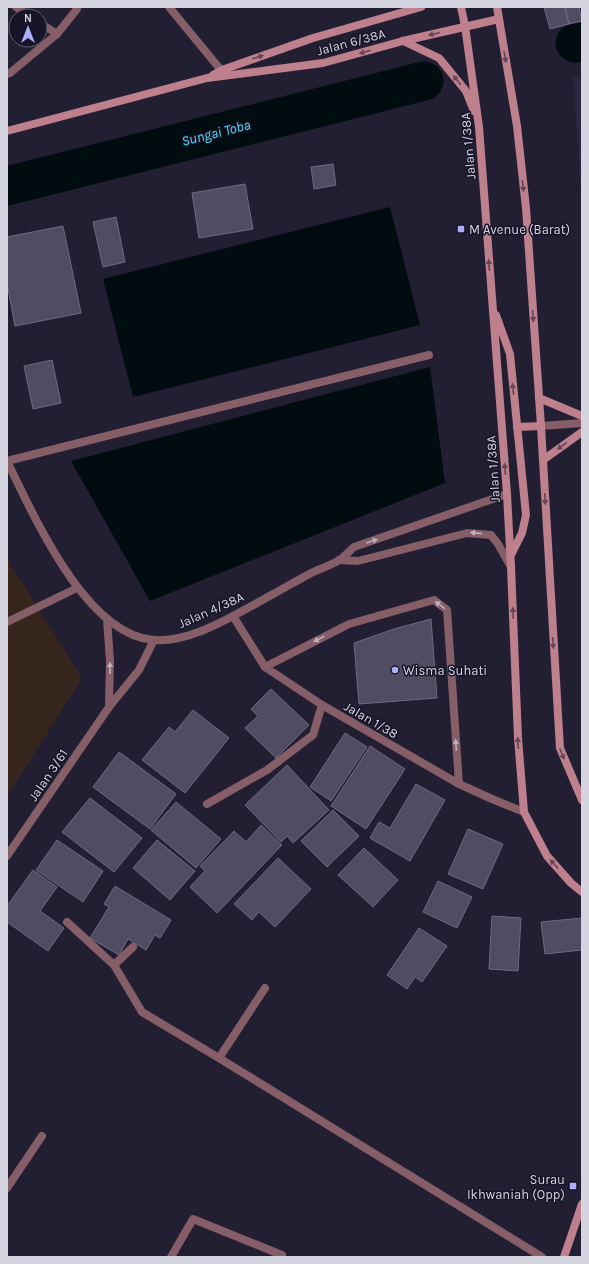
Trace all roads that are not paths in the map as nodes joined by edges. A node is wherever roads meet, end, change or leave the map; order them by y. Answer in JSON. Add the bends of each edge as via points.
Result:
{"nodes":[{"id":1,"x":77,"y":7,"type":"edge"},
{"id":2,"x":169,"y":7,"type":"edge"},
{"id":3,"x":396,"y":7,"type":"edge"},
{"id":4,"x":421,"y":7,"type":"edge"},
{"id":5,"x":461,"y":7,"type":"edge"},
{"id":6,"x":497,"y":7,"type":"edge"},
{"id":7,"x":386,"y":17,"type":"junction"},
{"id":8,"x":498,"y":19,"type":"junction"},
{"id":9,"x":465,"y":26,"type":"junction"},
{"id":10,"x":48,"y":28,"type":"edge"},
{"id":11,"x":57,"y":34,"type":"junction"},
{"id":12,"x":403,"y":41,"type":"junction"},
{"id":13,"x":8,"y":73,"type":"edge"},
{"id":14,"x":224,"y":73,"type":"junction"},
{"id":15,"x":479,"y":127,"type":"junction"},
{"id":16,"x":7,"y":131,"type":"edge"},
{"id":17,"x":492,"y":304,"type":"junction"},
{"id":18,"x":429,"y":355,"type":"dead end"},
{"id":19,"x":539,"y":398,"type":"junction"},
{"id":20,"x":582,"y":416,"type":"edge"},
{"id":21,"x":582,"y":423,"type":"edge"},
{"id":22,"x":541,"y":426,"type":"junction"},
{"id":23,"x":517,"y":427,"type":"junction"},
{"id":24,"x":582,"y":432,"type":"edge"},
{"id":25,"x":543,"y":460,"type":"junction"},
{"id":26,"x":7,"y":461,"type":"edge"},
{"id":27,"x":507,"y":494,"type":"junction"},
{"id":28,"x":511,"y":556,"type":"junction"},
{"id":29,"x":339,"y":560,"type":"junction"},
{"id":30,"x":512,"y":567,"type":"junction"},
{"id":31,"x":78,"y":588,"type":"junction"},
{"id":32,"x":233,"y":616,"type":"junction"},
{"id":33,"x":107,"y":619,"type":"junction"},
{"id":34,"x":7,"y":622,"type":"edge"},
{"id":35,"x":154,"y":640,"type":"junction"},
{"id":36,"x":265,"y":667,"type":"junction"},
{"id":37,"x":322,"y":705,"type":"junction"},
{"id":38,"x":109,"y":707,"type":"junction"},
{"id":39,"x":459,"y":784,"type":"junction"},
{"id":40,"x":582,"y":800,"type":"edge"},
{"id":41,"x":207,"y":804,"type":"dead end"},
{"id":42,"x":524,"y":812,"type":"junction"},
{"id":43,"x":7,"y":856,"type":"edge"},
{"id":44,"x":582,"y":892,"type":"edge"},
{"id":45,"x":67,"y":922,"type":"dead end"},
{"id":46,"x":133,"y":947,"type":"dead end"},
{"id":47,"x":114,"y":965,"type":"junction"},
{"id":48,"x":265,"y":988,"type":"dead end"},
{"id":49,"x":219,"y":1058,"type":"junction"},
{"id":50,"x":42,"y":1136,"type":"dead end"},
{"id":51,"x":7,"y":1188,"type":"edge"},
{"id":52,"x":582,"y":1204,"type":"edge"},
{"id":53,"x":282,"y":1255,"type":"dead end"},
{"id":54,"x":171,"y":1257,"type":"edge"},
{"id":55,"x":542,"y":1257,"type":"edge"},
{"id":56,"x":564,"y":1257,"type":"edge"}],
"edges":[{"from":1,"to":11,"type":"street"},
{"from":2,"to":14,"type":"street"},
{"from":3,"to":7,"type":"main road"},
{"from":4,"to":7,"type":"main road","name":"Jalan 6/38A"},
{"from":5,"to":9,"type":"main road","name":"Jalan 1/38A"},
{"from":6,"to":8,"type":"main road"},
{"from":14,"to":7,"type":"main road","name":"Jalan 6/38A","one_way":true,"via":[[313,38]]},
{"from":8,"to":9,"type":"main road","name":"Jalan 6/38A"},
{"from":8,"to":19,"type":"main road","one_way":true,"via":[[517,126],[526,208]]},
{"from":9,"to":12,"type":"main road","name":"Jalan 6/38A","one_way":true},
{"from":9,"to":15,"type":"main road","name":"Jalan 1/38A"},
{"from":10,"to":11,"type":"street"},
{"from":11,"to":13,"type":"street"},
{"from":12,"to":14,"type":"main road","name":"Jalan 6/38A","one_way":true,"via":[[323,63]]},
{"from":15,"to":12,"type":"main road","one_way":true,"via":[[466,91],[439,58]]},
{"from":14,"to":16,"type":"main road","name":"Jalan 6/38A"},
{"from":17,"to":15,"type":"main road","name":"Jalan 1/38A","one_way":true},
{"from":23,"to":17,"type":"main road","one_way":true,"via":[[510,354]]},
{"from":27,"to":17,"type":"main road","name":"Jalan 1/38A","one_way":true},
{"from":18,"to":26,"type":"street"},
{"from":19,"to":20,"type":"main road"},
{"from":19,"to":22,"type":"main road"},
{"from":21,"to":22,"type":"street"},
{"from":22,"to":23,"type":"main road"},
{"from":22,"to":25,"type":"main road"},
{"from":23,"to":28,"type":"main road","via":[[526,515],[522,532]]},
{"from":24,"to":25,"type":"main road","one_way":true},
{"from":25,"to":40,"type":"main road","one_way":true,"via":[[560,748]]},
{"from":26,"to":31,"type":"street","name":"Jalan 4/38A","via":[[48,544]]},
{"from":27,"to":28,"type":"main road","name":"Jalan 1/38A"},
{"from":29,"to":27,"type":"street","name":"Jalan 4/38A","one_way":true,"via":[[354,547]]},
{"from":28,"to":30,"type":"main road","name":"Jalan 1/38A"},
{"from":30,"to":29,"type":"street","name":"Jalan 4/38A","one_way":true,"via":[[491,535],[467,532],[358,561]]},
{"from":29,"to":32,"type":"street","name":"Jalan 4/38A","via":[[312,572]]},
{"from":42,"to":30,"type":"main road","name":"Jalan 1/38A","one_way":true,"via":[[518,738]]},
{"from":31,"to":33,"type":"street","name":"Jalan 4/38A"},
{"from":31,"to":34,"type":"street"},
{"from":32,"to":35,"type":"street","name":"Jalan 4/38A","via":[[202,631],[175,639]]},
{"from":32,"to":36,"type":"street","name":"Jalan 1/38"},
{"from":33,"to":35,"type":"street","name":"Jalan 4/38A","via":[[124,632]]},
{"from":38,"to":33,"type":"street","one_way":true,"via":[[110,661]]},
{"from":35,"to":38,"type":"street","name":"Jalan 3/61","via":[[139,670]]},
{"from":36,"to":37,"type":"street","name":"Jalan 1/38"},
{"from":39,"to":36,"type":"street","one_way":true,"via":[[447,610],[434,600],[349,624]]},
{"from":37,"to":39,"type":"street","name":"Jalan 1/38"},
{"from":37,"to":41,"type":"street","via":[[312,736],[268,770]]},
{"from":38,"to":43,"type":"street","name":"Jalan 3/61"},
{"from":39,"to":42,"type":"street","name":"Jalan 1/38"},
{"from":44,"to":42,"type":"main road","name":"Jalan 1/38A","one_way":true,"via":[[547,856]]},
{"from":45,"to":47,"type":"street"},
{"from":46,"to":47,"type":"street"},
{"from":47,"to":49,"type":"street","via":[[142,1012]]},
{"from":48,"to":49,"type":"street"},
{"from":49,"to":55,"type":"street"},
{"from":50,"to":51,"type":"street"},
{"from":52,"to":56,"type":"main road"},
{"from":53,"to":54,"type":"street","via":[[193,1219]]}]}
